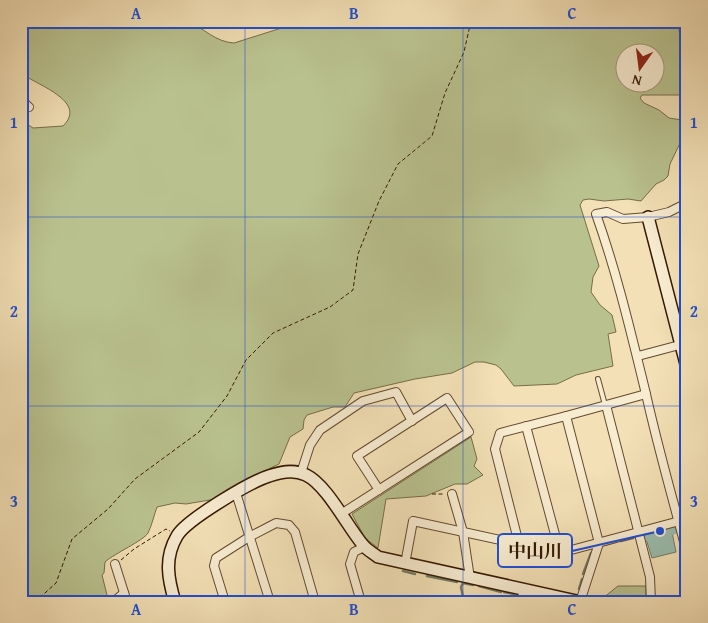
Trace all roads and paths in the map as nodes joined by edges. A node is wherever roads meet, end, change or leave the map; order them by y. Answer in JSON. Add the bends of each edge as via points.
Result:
{"nodes":[{"id":1,"x":472,"y":21,"type":"edge"},
{"id":2,"x":687,"y":28,"type":"edge"},
{"id":3,"x":687,"y":47,"type":"edge"},
{"id":4,"x":21,"y":100,"type":"edge"},
{"id":5,"x":29,"y":107,"type":"dead end"},
{"id":6,"x":687,"y":203,"type":"edge"},
{"id":7,"x":648,"y":217,"type":"junction"},
{"id":8,"x":684,"y":344,"type":"edge"},
{"id":9,"x":638,"y":356,"type":"junction"},
{"id":10,"x":687,"y":368,"type":"edge"},
{"id":11,"x":598,"y":379,"type":"dead end"},
{"id":12,"x":646,"y":394,"type":"junction"},
{"id":13,"x":605,"y":405,"type":"junction"},
{"id":14,"x":566,"y":416,"type":"junction"},
{"id":15,"x":412,"y":421,"type":"junction"},
{"id":16,"x":526,"y":426,"type":"junction"},
{"id":17,"x":301,"y":473,"type":"junction"},
{"id":18,"x":379,"y":490,"type":"junction"},
{"id":19,"x":236,"y":493,"type":"junction"},
{"id":20,"x":432,"y":494,"type":"dead end"},
{"id":21,"x":452,"y":494,"type":"joint"},
{"id":22,"x":341,"y":514,"type":"junction"},
{"id":23,"x":687,"y":519,"type":"edge"},
{"id":24,"x":678,"y":521,"type":"junction"},
{"id":25,"x":639,"y":531,"type":"junction"},
{"id":26,"x":463,"y":532,"type":"junction"},
{"id":27,"x":178,"y":534,"type":"junction"},
{"id":28,"x":249,"y":537,"type":"junction"},
{"id":29,"x":599,"y":543,"type":"junction"},
{"id":30,"x":518,"y":544,"type":"junction"},
{"id":31,"x":364,"y":546,"type":"junction"},
{"id":32,"x":560,"y":553,"type":"junction"},
{"id":33,"x":687,"y":553,"type":"edge"},
{"id":34,"x":115,"y":564,"type":"joint"},
{"id":35,"x":404,"y":564,"type":"junction"},
{"id":36,"x":470,"y":578,"type":"junction"},
{"id":37,"x":524,"y":589,"type":"junction"},
{"id":38,"x":124,"y":593,"type":"junction"},
{"id":39,"x":34,"y":602,"type":"edge"},
{"id":40,"x":113,"y":602,"type":"edge"},
{"id":41,"x":126,"y":602,"type":"edge"},
{"id":42,"x":175,"y":602,"type":"edge"},
{"id":43,"x":224,"y":602,"type":"edge"},
{"id":44,"x":270,"y":602,"type":"edge"},
{"id":45,"x":315,"y":602,"type":"edge"},
{"id":46,"x":361,"y":602,"type":"edge"},
{"id":47,"x":521,"y":602,"type":"edge"},
{"id":48,"x":580,"y":602,"type":"edge"},
{"id":49,"x":651,"y":602,"type":"edge"}],
"edges":[{"from":1,"to":39,"type":"path","via":[[464,52],[445,93],[432,136],[398,164],[379,201],[358,254],[353,290],[330,307],[273,333],[246,360],[226,396],[199,432],[135,479],[108,509],[72,539],[56,583]]},
{"from":2,"to":3,"type":"path","via":[[683,36]]},
{"from":4,"to":5,"type":"street"},
{"from":6,"to":7,"type":"street"},
{"from":7,"to":8,"type":"street"},
{"from":7,"to":9,"type":"street","via":[[623,219],[607,212],[596,214]]},
{"from":8,"to":9,"type":"street"},
{"from":8,"to":10,"type":"street"},
{"from":9,"to":12,"type":"street"},
{"from":11,"to":13,"type":"lane"},
{"from":12,"to":13,"type":"street"},
{"from":12,"to":24,"type":"street"},
{"from":13,"to":14,"type":"street"},
{"from":13,"to":25,"type":"street"},
{"from":14,"to":16,"type":"street"},
{"from":14,"to":29,"type":"street"},
{"from":15,"to":17,"type":"street","via":[[396,392],[363,401],[320,430],[310,445]]},
{"from":15,"to":18,"type":"street","via":[[357,456]]},
{"from":15,"to":18,"type":"street","via":[[447,398],[469,432]]},
{"from":16,"to":30,"type":"street","via":[[500,433],[495,449]]},
{"from":16,"to":32,"type":"street"},
{"from":17,"to":19,"type":"street","via":[[286,471],[268,476]]},
{"from":17,"to":22,"type":"street","via":[[321,486]]},
{"from":18,"to":22,"type":"street"},
{"from":19,"to":27,"type":"street","via":[[192,520]]},
{"from":19,"to":28,"type":"street"},
{"from":20,"to":21,"type":"path"},
{"from":21,"to":26,"type":"street"},
{"from":22,"to":31,"type":"street"},
{"from":23,"to":24,"type":"street"},
{"from":24,"to":25,"type":"street"},
{"from":24,"to":33,"type":"street"},
{"from":25,"to":29,"type":"street"},
{"from":25,"to":49,"type":"street","via":[[650,577]]},
{"from":26,"to":30,"type":"street"},
{"from":26,"to":35,"type":"street","via":[[413,521]]},
{"from":26,"to":36,"type":"street"},
{"from":27,"to":34,"type":"path","via":[[166,529]]},
{"from":27,"to":42,"type":"street","via":[[169,552],[168,573]]},
{"from":28,"to":43,"type":"street","via":[[216,558],[214,566]]},
{"from":28,"to":44,"type":"street"},
{"from":28,"to":45,"type":"street","via":[[276,522],[290,525],[295,532]]},
{"from":29,"to":32,"type":"street"},
{"from":29,"to":48,"type":"street"},
{"from":30,"to":32,"type":"street"},
{"from":31,"to":35,"type":"street","via":[[378,557]]},
{"from":31,"to":46,"type":"street","via":[[354,552],[350,564]]},
{"from":34,"to":38,"type":"street"},
{"from":35,"to":36,"type":"street"},
{"from":36,"to":37,"type":"street"},
{"from":37,"to":47,"type":"street"},
{"from":37,"to":48,"type":"street"},
{"from":38,"to":40,"type":"street"},
{"from":38,"to":41,"type":"street"}]}
